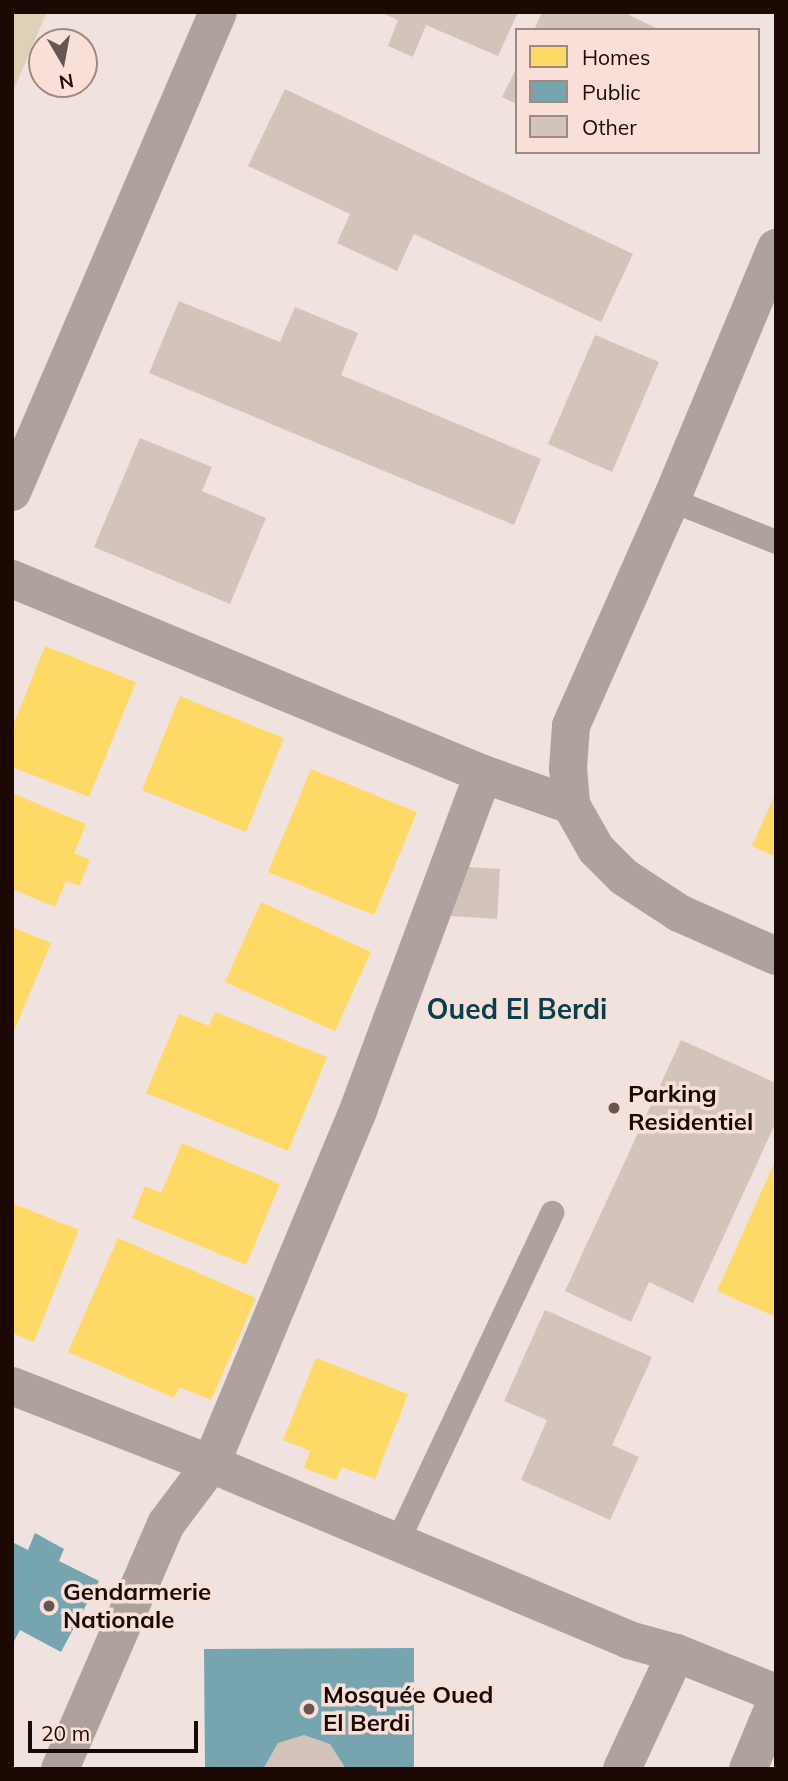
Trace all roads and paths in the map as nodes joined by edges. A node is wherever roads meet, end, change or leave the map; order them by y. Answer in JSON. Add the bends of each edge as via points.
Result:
{"nodes":[{"id":1,"x":218,"y":12,"type":"edge"},
{"id":2,"x":776,"y":248,"type":"edge"},
{"id":3,"x":12,"y":492,"type":"edge"},
{"id":4,"x":671,"y":500,"type":"junction"},
{"id":5,"x":776,"y":542,"type":"edge"},
{"id":6,"x":12,"y":579,"type":"edge"},
{"id":7,"x":484,"y":774,"type":"junction"},
{"id":8,"x":571,"y":805,"type":"junction"},
{"id":9,"x":776,"y":956,"type":"edge"},
{"id":10,"x":552,"y":1213,"type":"dead end"},
{"id":11,"x":12,"y":1386,"type":"edge"},
{"id":12,"x":211,"y":1464,"type":"junction"},
{"id":13,"x":397,"y":1543,"type":"junction"},
{"id":14,"x":676,"y":1653,"type":"junction"},
{"id":15,"x":776,"y":1693,"type":"edge"},
{"id":16,"x":776,"y":1702,"type":"edge"},
{"id":17,"x":60,"y":1769,"type":"edge"},
{"id":18,"x":622,"y":1769,"type":"edge"},
{"id":19,"x":748,"y":1769,"type":"edge"}],
"edges":[{"from":1,"to":3,"type":"street"},
{"from":2,"to":4,"type":"street"},
{"from":4,"to":5,"type":"lane"},
{"from":4,"to":8,"type":"street","via":[[571,726]]},
{"from":6,"to":7,"type":"street"},
{"from":7,"to":8,"type":"street"},
{"from":7,"to":12,"type":"street","via":[[359,1108]]},
{"from":8,"to":9,"type":"street","via":[[596,849],[624,877],[679,913]]},
{"from":10,"to":13,"type":"lane"},
{"from":11,"to":12,"type":"street"},
{"from":12,"to":13,"type":"street"},
{"from":12,"to":17,"type":"street","via":[[166,1524]]},
{"from":13,"to":14,"type":"street","via":[[629,1640]]},
{"from":14,"to":15,"type":"street"},
{"from":14,"to":18,"type":"street"},
{"from":16,"to":19,"type":"street"}]}
